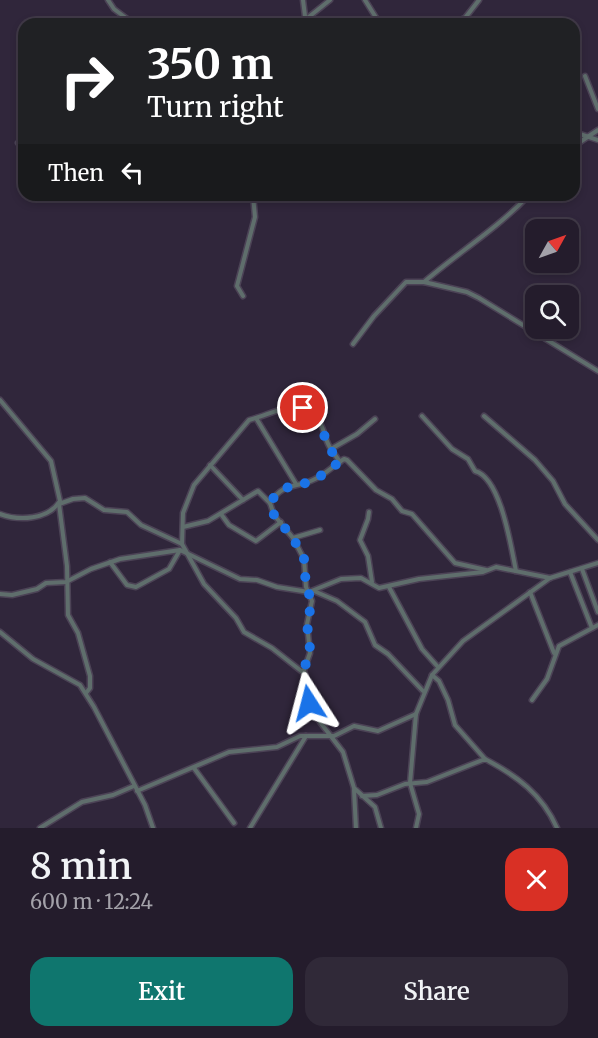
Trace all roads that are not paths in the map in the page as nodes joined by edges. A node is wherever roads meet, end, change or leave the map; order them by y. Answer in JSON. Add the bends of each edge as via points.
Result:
{"nodes":[{"id":1,"x":108,"y":0,"type":"edge"},
{"id":2,"x":303,"y":0,"type":"edge"},
{"id":3,"x":330,"y":0,"type":"edge"},
{"id":4,"x":365,"y":0,"type":"edge"},
{"id":5,"x":479,"y":0,"type":"edge"},
{"id":6,"x":126,"y":18,"type":"edge"},
{"id":7,"x":305,"y":18,"type":"edge"},
{"id":8,"x":310,"y":18,"type":"edge"},
{"id":9,"x":376,"y":18,"type":"edge"},
{"id":10,"x":465,"y":18,"type":"edge"},
{"id":11,"x":585,"y":76,"type":"dead end"},
{"id":12,"x":598,"y":109,"type":"edge"},
{"id":13,"x":598,"y":130,"type":"edge"},
{"id":14,"x":580,"y":134,"type":"edge"},
{"id":15,"x":586,"y":137,"type":"junction"},
{"id":16,"x":598,"y":140,"type":"edge"},
{"id":17,"x":580,"y":142,"type":"edge"},
{"id":18,"x":254,"y":201,"type":"edge"},
{"id":19,"x":523,"y":201,"type":"edge"},
{"id":20,"x":424,"y":282,"type":"junction"},
{"id":21,"x":243,"y":296,"type":"dead end"},
{"id":22,"x":353,"y":344,"type":"dead end"},
{"id":23,"x":598,"y":371,"type":"edge"},
{"id":24,"x":0,"y":400,"type":"edge"},
{"id":25,"x":422,"y":416,"type":"dead end"},
{"id":26,"x":484,"y":416,"type":"dead end"},
{"id":27,"x":256,"y":418,"type":"junction"},
{"id":28,"x":375,"y":419,"type":"dead end"},
{"id":29,"x":331,"y":449,"type":"junction"},
{"id":30,"x":340,"y":462,"type":"junction"},
{"id":31,"x":210,"y":465,"type":"junction"},
{"id":32,"x":296,"y":484,"type":"junction"},
{"id":33,"x":243,"y":500,"type":"junction"},
{"id":34,"x":270,"y":503,"type":"junction"},
{"id":35,"x":59,"y":504,"type":"junction"},
{"id":36,"x":369,"y":512,"type":"dead end"},
{"id":37,"x":0,"y":514,"type":"edge"},
{"id":38,"x":221,"y":514,"type":"junction"},
{"id":39,"x":281,"y":522,"type":"junction"},
{"id":40,"x":183,"y":527,"type":"junction"},
{"id":41,"x":320,"y":530,"type":"dead end"},
{"id":42,"x":293,"y":538,"type":"junction"},
{"id":43,"x":598,"y":540,"type":"edge"},
{"id":44,"x":182,"y":547,"type":"junction"},
{"id":45,"x":110,"y":562,"type":"junction"},
{"id":46,"x":598,"y":563,"type":"edge"},
{"id":47,"x":582,"y":569,"type":"junction"},
{"id":48,"x":486,"y":570,"type":"junction"},
{"id":49,"x":516,"y":572,"type":"junction"},
{"id":50,"x":570,"y":572,"type":"junction"},
{"id":51,"x":549,"y":578,"type":"junction"},
{"id":52,"x":66,"y":582,"type":"junction"},
{"id":53,"x":372,"y":583,"type":"junction"},
{"id":54,"x":389,"y":587,"type":"junction"},
{"id":55,"x":311,"y":591,"type":"junction"},
{"id":56,"x":530,"y":592,"type":"junction"},
{"id":57,"x":0,"y":594,"type":"edge"},
{"id":58,"x":598,"y":612,"type":"edge"},
{"id":59,"x":598,"y":625,"type":"edge"},
{"id":60,"x":592,"y":628,"type":"junction"},
{"id":61,"x":0,"y":632,"type":"edge"},
{"id":62,"x":554,"y":654,"type":"junction"},
{"id":63,"x":438,"y":667,"type":"junction"},
{"id":64,"x":305,"y":674,"type":"junction"},
{"id":65,"x":432,"y":675,"type":"junction"},
{"id":66,"x":423,"y":692,"type":"junction"},
{"id":67,"x":86,"y":693,"type":"junction"},
{"id":68,"x":532,"y":700,"type":"dead end"},
{"id":69,"x":416,"y":714,"type":"junction"},
{"id":70,"x":306,"y":736,"type":"junction"},
{"id":71,"x":331,"y":737,"type":"junction"},
{"id":72,"x":485,"y":759,"type":"junction"},
{"id":73,"x":194,"y":768,"type":"junction"},
{"id":74,"x":410,"y":783,"type":"junction"},
{"id":75,"x":134,"y":786,"type":"junction"},
{"id":76,"x":354,"y":788,"type":"junction"},
{"id":77,"x":137,"y":792,"type":"junction"},
{"id":78,"x":361,"y":796,"type":"junction"},
{"id":79,"x":234,"y":823,"type":"dead end"},
{"id":80,"x":40,"y":828,"type":"edge"},
{"id":81,"x":153,"y":828,"type":"edge"},
{"id":82,"x":250,"y":828,"type":"edge"},
{"id":83,"x":356,"y":828,"type":"edge"},
{"id":84,"x":381,"y":828,"type":"edge"},
{"id":85,"x":416,"y":828,"type":"edge"},
{"id":86,"x":557,"y":828,"type":"edge"}],
"edges":[{"from":1,"to":6,"type":"street"},
{"from":2,"to":7,"type":"street"},
{"from":3,"to":8,"type":"street"},
{"from":4,"to":9,"type":"street"},
{"from":5,"to":10,"type":"street"},
{"from":11,"to":12,"type":"street"},
{"from":13,"to":15,"type":"street"},
{"from":14,"to":15,"type":"street"},
{"from":15,"to":16,"type":"street"},
{"from":15,"to":17,"type":"street"},
{"from":18,"to":21,"type":"street","via":[[255,217],[237,286]]},
{"from":19,"to":20,"type":"street"},
{"from":20,"to":22,"type":"street","via":[[406,282]]},
{"from":20,"to":23,"type":"street","via":[[479,298]]},
{"from":24,"to":35,"type":"street","via":[[51,461]]},
{"from":25,"to":49,"type":"street","via":[[488,480],[500,507]]},
{"from":26,"to":43,"type":"street","via":[[540,466],[565,504]]},
{"from":27,"to":29,"type":"street","via":[[299,406],[320,424]]},
{"from":27,"to":31,"type":"street","via":[[249,420]]},
{"from":27,"to":32,"type":"street"},
{"from":28,"to":29,"type":"street"},
{"from":29,"to":30,"type":"street"},
{"from":30,"to":32,"type":"street","via":[[314,480]]},
{"from":30,"to":48,"type":"street","via":[[344,459],[353,463],[376,490],[392,499],[402,512],[412,514],[455,563]]},
{"from":31,"to":33,"type":"street"},
{"from":31,"to":40,"type":"street","via":[[185,504]]},
{"from":32,"to":34,"type":"street","via":[[278,492]]},
{"from":33,"to":34,"type":"street","via":[[258,491]]},
{"from":33,"to":38,"type":"street"},
{"from":34,"to":39,"type":"street"},
{"from":35,"to":37,"type":"street","via":[[41,517]]},
{"from":35,"to":44,"type":"street","via":[[82,498],[104,510],[125,512]]},
{"from":35,"to":52,"type":"street"},
{"from":36,"to":53,"type":"street","via":[[360,540],[368,556]]},
{"from":38,"to":39,"type":"street","via":[[229,525],[256,541]]},
{"from":38,"to":40,"type":"street"},
{"from":39,"to":42,"type":"street"},
{"from":40,"to":44,"type":"street"},
{"from":41,"to":42,"type":"street"},
{"from":42,"to":55,"type":"street","via":[[303,553]]},
{"from":44,"to":45,"type":"street"},
{"from":44,"to":45,"type":"street","via":[[170,569],[136,587],[127,585]]},
{"from":44,"to":55,"type":"street","via":[[240,579]]},
{"from":44,"to":64,"type":"street","via":[[204,584],[244,632]]},
{"from":45,"to":52,"type":"street"},
{"from":46,"to":47,"type":"street"},
{"from":47,"to":50,"type":"street"},
{"from":47,"to":58,"type":"street"},
{"from":48,"to":49,"type":"street","via":[[496,567]]},
{"from":48,"to":54,"type":"street"},
{"from":49,"to":51,"type":"street"},
{"from":50,"to":51,"type":"street"},
{"from":50,"to":60,"type":"street"},
{"from":51,"to":56,"type":"street"},
{"from":52,"to":57,"type":"street","via":[[46,583],[12,595]]},
{"from":52,"to":67,"type":"street","via":[[68,615],[78,633],[90,676],[90,691]]},
{"from":53,"to":54,"type":"street","via":[[377,588]]},
{"from":53,"to":55,"type":"street","via":[[361,578],[341,579]]},
{"from":54,"to":63,"type":"street","via":[[422,649]]},
{"from":55,"to":64,"type":"street","via":[[307,624],[310,649]]},
{"from":55,"to":66,"type":"street","via":[[337,602],[365,622],[375,645]]},
{"from":56,"to":62,"type":"street"},
{"from":56,"to":63,"type":"street","via":[[464,640]]},
{"from":59,"to":60,"type":"street"},
{"from":60,"to":62,"type":"street","via":[[561,643]]},
{"from":61,"to":67,"type":"street","via":[[33,659],[74,680]]},
{"from":62,"to":68,"type":"street","via":[[547,679]]},
{"from":63,"to":65,"type":"street"},
{"from":64,"to":71,"type":"street","via":[[313,712]]},
{"from":65,"to":66,"type":"street"},
{"from":65,"to":72,"type":"street","via":[[439,681],[461,736]]},
{"from":66,"to":69,"type":"street"},
{"from":67,"to":75,"type":"street"},
{"from":69,"to":71,"type":"street","via":[[378,731],[354,726]]},
{"from":69,"to":74,"type":"street"},
{"from":70,"to":71,"type":"street"},
{"from":70,"to":73,"type":"street","via":[[277,747],[229,752]]},
{"from":70,"to":82,"type":"street"},
{"from":71,"to":76,"type":"street","via":[[346,758]]},
{"from":72,"to":74,"type":"street","via":[[427,782]]},
{"from":72,"to":86,"type":"street","via":[[528,785]]},
{"from":73,"to":77,"type":"street"},
{"from":73,"to":79,"type":"street"},
{"from":74,"to":78,"type":"street","via":[[377,795]]},
{"from":74,"to":85,"type":"street","via":[[419,814]]},
{"from":75,"to":77,"type":"street"},
{"from":75,"to":80,"type":"street","via":[[82,802]]},
{"from":76,"to":78,"type":"street"},
{"from":76,"to":83,"type":"street"},
{"from":77,"to":81,"type":"street"},
{"from":78,"to":84,"type":"street","via":[[375,807]]}]}
